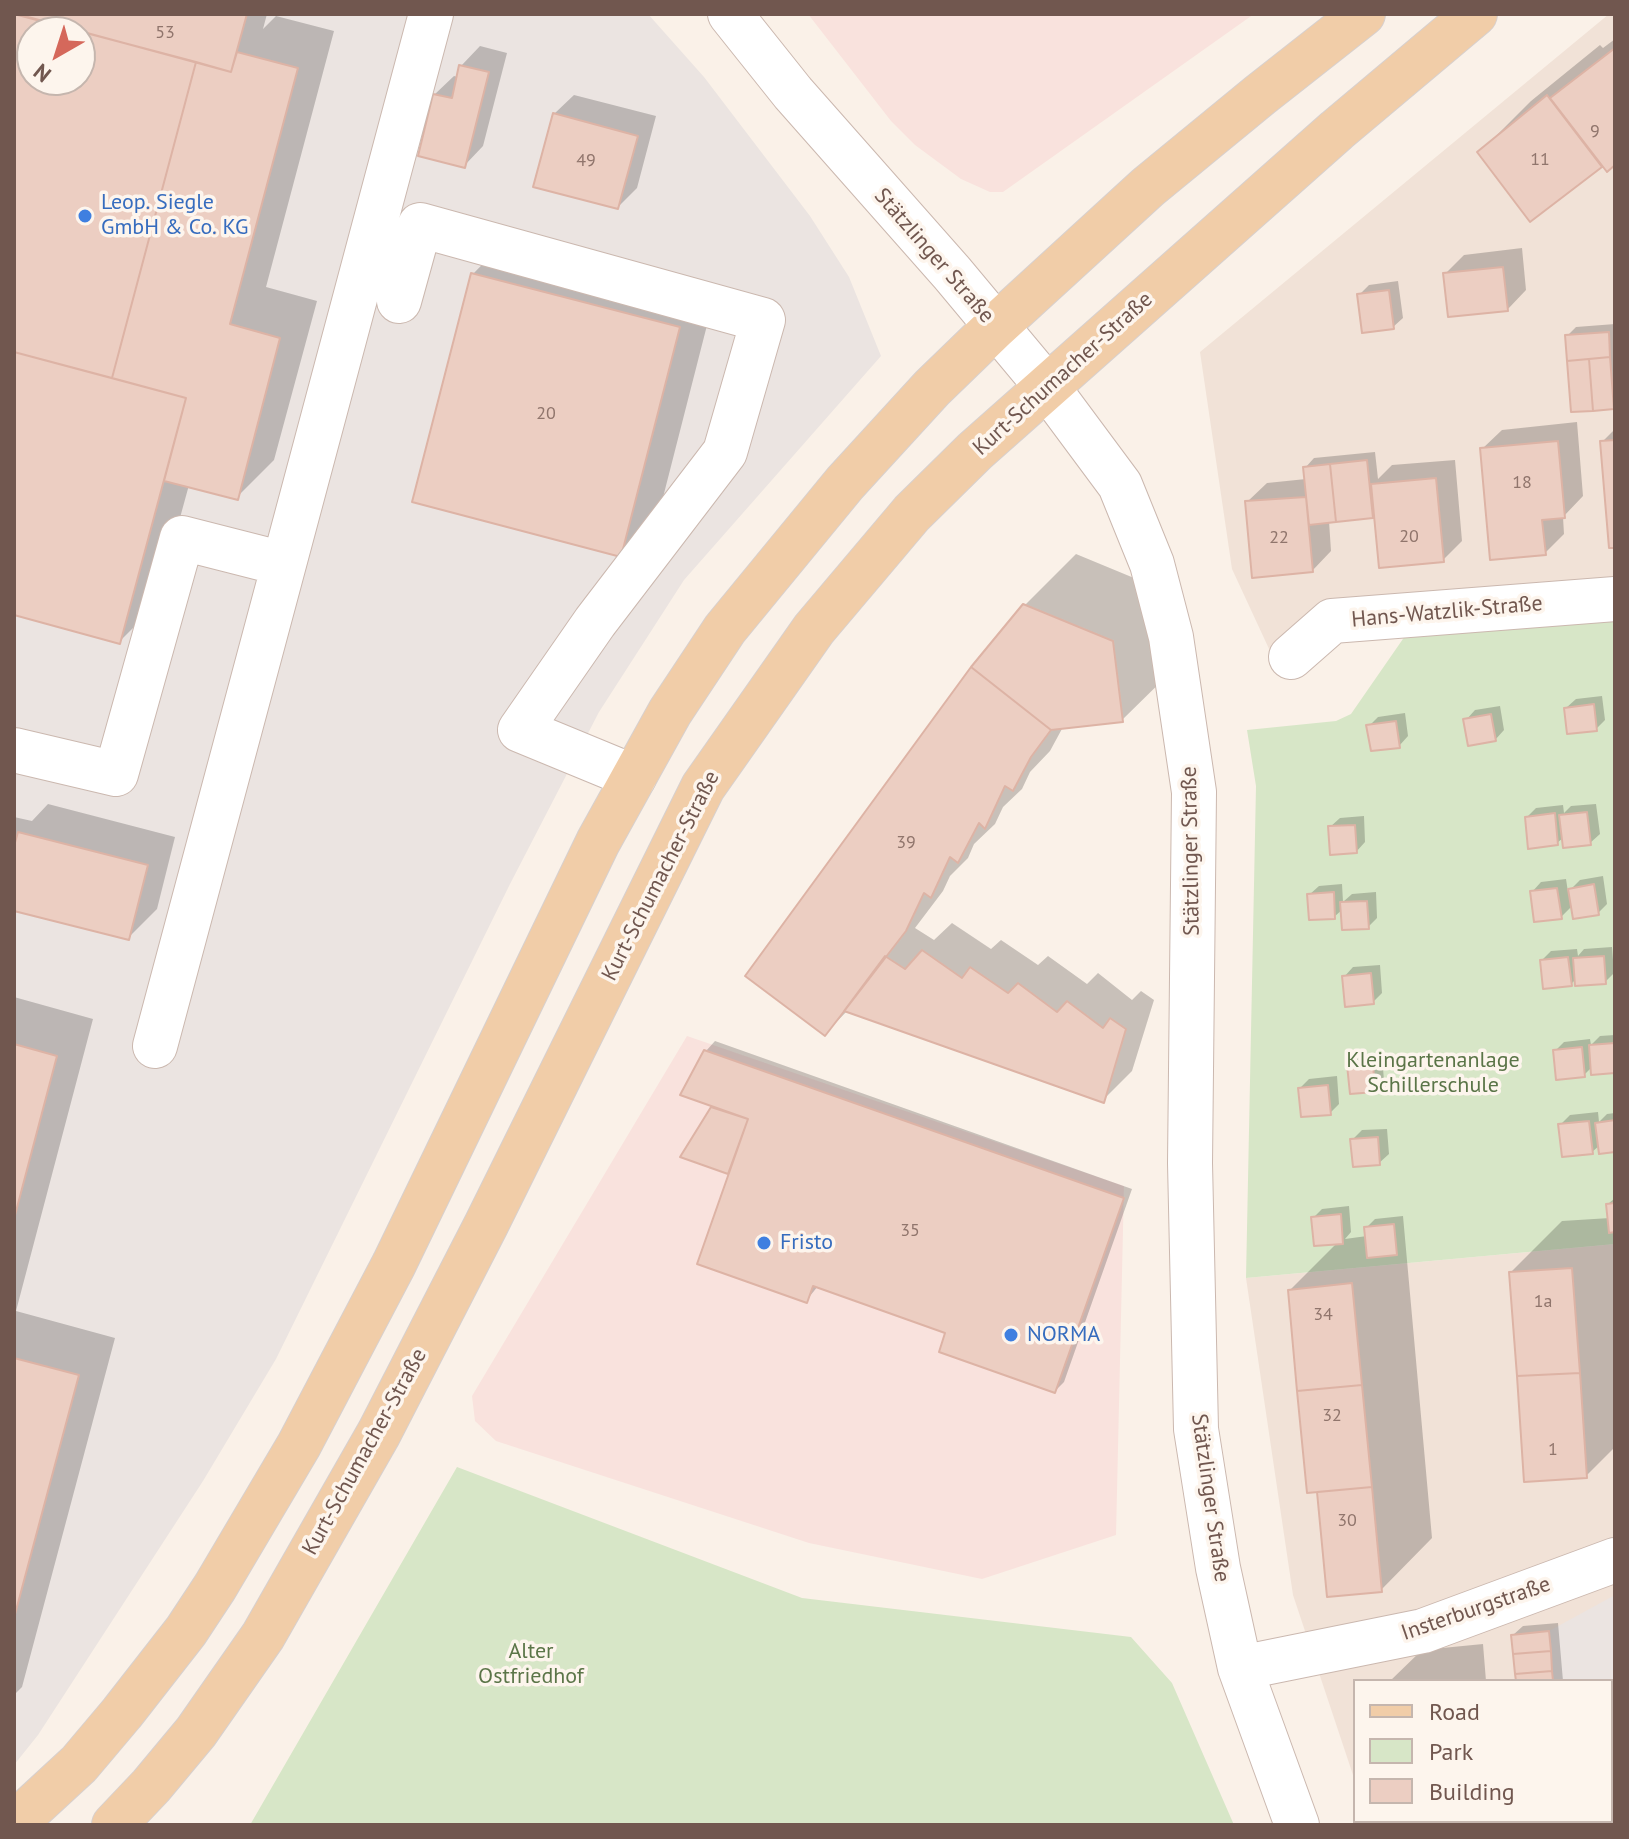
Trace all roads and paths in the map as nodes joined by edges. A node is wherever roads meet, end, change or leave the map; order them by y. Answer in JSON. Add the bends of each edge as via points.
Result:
{"nodes":[{"id":1,"x":431,"y":14,"type":"edge"},
{"id":2,"x":730,"y":14,"type":"edge"},
{"id":3,"x":1363,"y":14,"type":"edge"},
{"id":4,"x":1475,"y":14,"type":"edge"},
{"id":5,"x":399,"y":301,"type":"dead end"},
{"id":6,"x":995,"y":327,"type":"junction"},
{"id":7,"x":1048,"y":388,"type":"junction"},
{"id":8,"x":284,"y":564,"type":"junction"},
{"id":9,"x":1615,"y":599,"type":"edge"},
{"id":10,"x":1291,"y":657,"type":"dead end"},
{"id":11,"x":14,"y":750,"type":"edge"},
{"id":12,"x":634,"y":777,"type":"junction"},
{"id":13,"x":155,"y":1046,"type":"dead end"},
{"id":14,"x":1615,"y":1560,"type":"edge"},
{"id":15,"x":1240,"y":1668,"type":"junction"},
{"id":16,"x":14,"y":1824,"type":"edge"},
{"id":17,"x":114,"y":1825,"type":"edge"},
{"id":18,"x":1297,"y":1825,"type":"edge"}],
"edges":[{"from":1,"to":8,"type":"street"},
{"from":2,"to":6,"type":"street","name":"Stätzlinger Straße"},
{"from":3,"to":6,"type":"main road","via":[[1148,187]]},
{"from":4,"to":7,"type":"main road","name":"Kurt-Schumacher-Straße"},
{"from":5,"to":12,"type":"street","via":[[420,225],[763,320],[725,452],[520,730]]},
{"from":6,"to":7,"type":"street","name":"Stätzlinger Straße"},
{"from":6,"to":12,"type":"main road","via":[[845,483],[735,617],[670,712]]},
{"from":7,"to":15,"type":"street","name":"Stätzlinger Straße","via":[[1120,485],[1152,564],[1171,637],[1194,792],[1190,1163],[1196,1429]]},
{"from":7,"to":17,"type":"main road","name":"Kurt-Schumacher-Straße","via":[[975,451],[867,564],[814,629],[703,787],[379,1433],[263,1636],[196,1732]]},
{"from":8,"to":11,"type":"street","via":[[182,538],[116,774]]},
{"from":8,"to":13,"type":"street"},
{"from":9,"to":10,"type":"street","name":"Hans-Watzlik-Straße","via":[[1332,621]]},
{"from":12,"to":16,"type":"main road","via":[[394,1264],[223,1575],[122,1713],[79,1764]]},
{"from":14,"to":15,"type":"street","name":"Insterburgstraße","via":[[1423,1631]]},
{"from":15,"to":18,"type":"street","name":"Stätzlinger Straße"}]}
